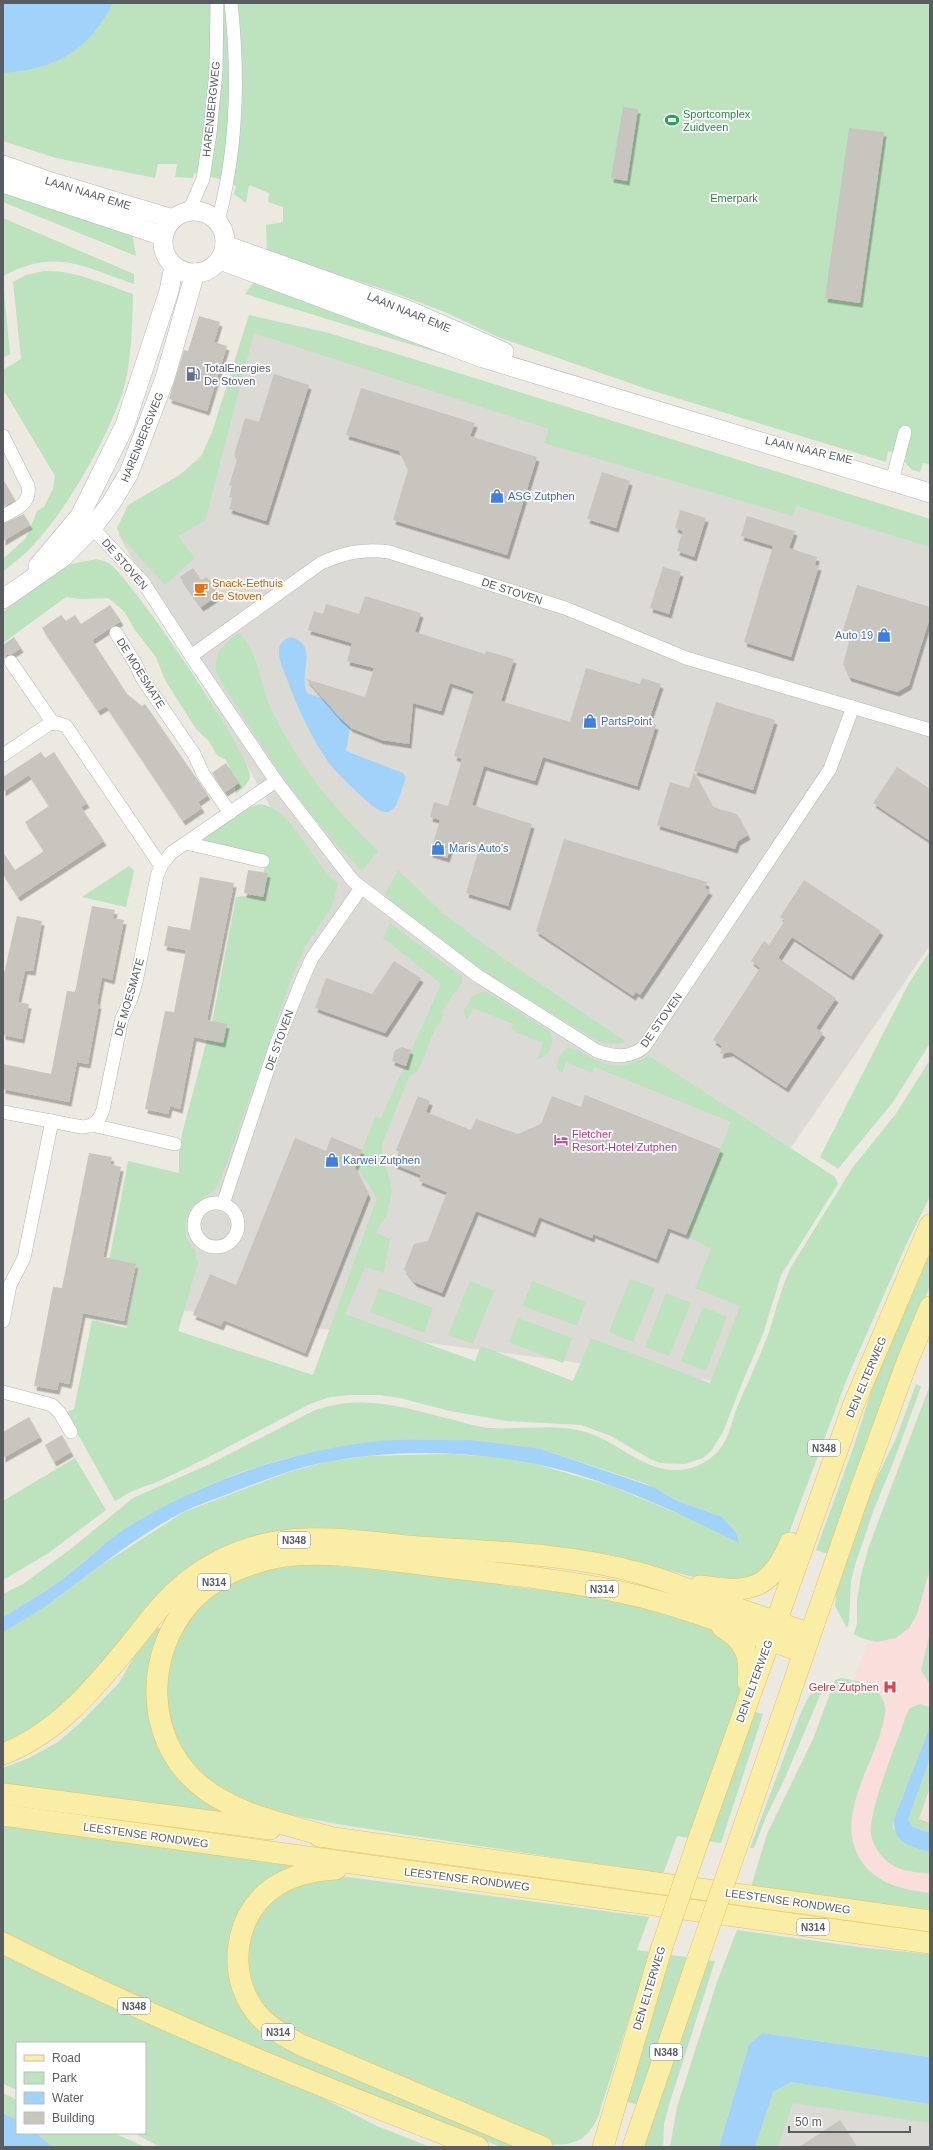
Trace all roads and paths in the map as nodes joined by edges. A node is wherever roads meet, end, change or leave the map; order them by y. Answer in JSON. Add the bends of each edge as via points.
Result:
{"nodes":[{"id":1,"x":217,"y":3,"type":"edge"},
{"id":2,"x":230,"y":3,"type":"edge"},
{"id":3,"x":3,"y":165,"type":"edge"},
{"id":4,"x":3,"y":183,"type":"edge"},
{"id":5,"x":181,"y":215,"type":"junction"},
{"id":6,"x":218,"y":221,"type":"junction"},
{"id":7,"x":163,"y":236,"type":"junction"},
{"id":8,"x":223,"y":253,"type":"junction"},
{"id":9,"x":174,"y":266,"type":"junction"},
{"id":10,"x":195,"y":273,"type":"junction"},
{"id":11,"x":905,"y":432,"type":"dead end"},
{"id":12,"x":3,"y":436,"type":"edge"},
{"id":13,"x":893,"y":476,"type":"junction"},
{"id":14,"x":930,"y":481,"type":"edge"},
{"id":15,"x":930,"y":493,"type":"edge"},
{"id":16,"x":3,"y":516,"type":"edge"},
{"id":17,"x":86,"y":522,"type":"junction"},
{"id":18,"x":3,"y":600,"type":"edge"},
{"id":19,"x":116,"y":634,"type":"dead end"},
{"id":20,"x":191,"y":656,"type":"junction"},
{"id":21,"x":11,"y":662,"type":"dead end"},
{"id":22,"x":853,"y":707,"type":"junction"},
{"id":23,"x":53,"y":723,"type":"junction"},
{"id":24,"x":930,"y":730,"type":"edge"},
{"id":25,"x":3,"y":755,"type":"edge"},
{"id":26,"x":276,"y":781,"type":"junction"},
{"id":27,"x":230,"y":813,"type":"junction"},
{"id":28,"x":186,"y":843,"type":"junction"},
{"id":29,"x":263,"y":861,"type":"dead end"},
{"id":30,"x":161,"y":866,"type":"junction"},
{"id":31,"x":361,"y":888,"type":"junction"},
{"id":32,"x":3,"y":1112,"type":"edge"},
{"id":33,"x":52,"y":1121,"type":"junction"},
{"id":34,"x":92,"y":1125,"type":"junction"},
{"id":35,"x":175,"y":1144,"type":"dead end"},
{"id":36,"x":223,"y":1204,"type":"dead end"},
{"id":37,"x":930,"y":1221,"type":"edge"},
{"id":38,"x":930,"y":1225,"type":"edge"},
{"id":39,"x":930,"y":1307,"type":"edge"},
{"id":40,"x":3,"y":1321,"type":"edge"},
{"id":41,"x":3,"y":1392,"type":"edge"},
{"id":42,"x":71,"y":1432,"type":"dead end"},
{"id":43,"x":664,"y":1580,"type":"junction"},
{"id":44,"x":699,"y":1615,"type":"junction"},
{"id":45,"x":772,"y":1631,"type":"junction"},
{"id":46,"x":806,"y":1643,"type":"junction"},
{"id":47,"x":741,"y":1716,"type":"junction"},
{"id":48,"x":3,"y":1754,"type":"edge"},
{"id":49,"x":3,"y":1794,"type":"edge"},
{"id":50,"x":3,"y":1815,"type":"edge"},
{"id":51,"x":333,"y":1838,"type":"junction"},
{"id":52,"x":387,"y":1868,"type":"junction"},
{"id":53,"x":930,"y":1921,"type":"edge"},
{"id":54,"x":3,"y":1943,"type":"edge"},
{"id":55,"x":930,"y":1943,"type":"edge"},
{"id":56,"x":622,"y":2078,"type":"junction"},
{"id":57,"x":478,"y":2147,"type":"edge"},
{"id":58,"x":542,"y":2147,"type":"edge"},
{"id":59,"x":586,"y":2147,"type":"edge"},
{"id":60,"x":602,"y":2147,"type":"edge"},
{"id":61,"x":633,"y":2147,"type":"edge"}],
"edges":[{"from":1,"to":5,"type":"street","name":"HARENBERGWEG","via":[[216,72],[203,179]]},
{"from":2,"to":6,"type":"street","name":"HARENBERGWEG","via":[[235,37],[235,114],[226,188]]},
{"from":3,"to":5,"type":"street","name":"LAAN NAAR EME","via":[[46,180]]},
{"from":4,"to":7,"type":"street","name":"LAAN NAAR EME"},
{"from":5,"to":6,"type":"street","via":[[204,213]]},
{"from":5,"to":7,"type":"street","via":[[166,226]]},
{"from":6,"to":8,"type":"street","via":[[222,229]]},
{"from":7,"to":9,"type":"street","via":[[164,252]]},
{"from":8,"to":10,"type":"street","via":[[213,267]]},
{"from":8,"to":13,"type":"street","name":"LAAN NAAR EME","via":[[483,358],[723,430]]},
{"from":9,"to":10,"type":"street","via":[[184,272]]},
{"from":9,"to":17,"type":"street","name":"HARENBERGWEG","via":[[134,404]]},
{"from":10,"to":17,"type":"street","name":"HARENBERGWEG","via":[[165,378],[134,460],[111,503]]},
{"from":11,"to":13,"type":"street"},
{"from":12,"to":16,"type":"street","via":[[29,493],[22,506]]},
{"from":13,"to":14,"type":"street","name":"LAAN NAAR EME"},
{"from":13,"to":15,"type":"street","name":"LAAN NAAR EME"},
{"from":17,"to":18,"type":"street","name":"HARENBERGWEG","via":[[62,558]]},
{"from":17,"to":20,"type":"street","name":"DE STOVEN","via":[[143,582]]},
{"from":19,"to":27,"type":"street","name":"DE MOESMATE"},
{"from":20,"to":22,"type":"street","name":"DE STOVEN","via":[[321,563],[358,550],[373,550],[388,552],[564,608],[686,658]]},
{"from":20,"to":26,"type":"street","name":"DE STOVEN"},
{"from":21,"to":23,"type":"street"},
{"from":22,"to":24,"type":"street","name":"DE STOVEN"},
{"from":22,"to":31,"type":"street","name":"DE STOVEN","via":[[830,769],[644,1047],[636,1053],[623,1057],[597,1051],[478,976]]},
{"from":23,"to":25,"type":"street"},
{"from":23,"to":30,"type":"street","via":[[62,724],[69,729]]},
{"from":26,"to":27,"type":"street","name":"DE MOESMATE"},
{"from":26,"to":31,"type":"street","name":"DE STOVEN"},
{"from":27,"to":28,"type":"street","name":"DE MOESMATE"},
{"from":28,"to":29,"type":"street"},
{"from":28,"to":30,"type":"street","name":"DE MOESMATE","via":[[171,853]]},
{"from":30,"to":34,"type":"street","name":"DE MOESMATE","via":[[136,982],[120,1028],[103,1110]]},
{"from":31,"to":36,"type":"street","name":"DE STOVEN","via":[[312,958],[303,978],[276,1045]]},
{"from":32,"to":33,"type":"street"},
{"from":33,"to":34,"type":"street","via":[[82,1127]]},
{"from":33,"to":40,"type":"street","via":[[24,1258],[10,1285]]},
{"from":34,"to":35,"type":"street"},
{"from":37,"to":43,"type":"main road","number":"N348","via":[[893,1286],[853,1374],[791,1542],[777,1570],[764,1581],[744,1588],[725,1589]]},
{"from":38,"to":45,"type":"main road","name":"DEN ELTERWEG","number":"N348","via":[[853,1406]]},
{"from":39,"to":46,"type":"main road","number":"N348","via":[[890,1409]]},
{"from":41,"to":42,"type":"street","via":[[52,1405]]},
{"from":43,"to":45,"type":"main road","number":"N348"},
{"from":43,"to":48,"type":"main road","number":"N348","via":[[579,1561],[491,1551],[320,1539],[294,1540],[249,1548],[225,1557],[187,1581],[161,1606],[73,1710],[42,1734]]},
{"from":44,"to":45,"type":"main road","number":"N314"},
{"from":44,"to":47,"type":"main road","number":"N314","via":[[731,1633],[746,1651],[750,1668]]},
{"from":44,"to":51,"type":"main road","number":"N314","via":[[648,1599],[600,1588],[375,1558],[287,1556],[246,1565],[223,1576],[190,1602],[166,1642],[158,1667],[156,1690],[159,1720],[165,1739],[184,1770],[213,1796],[250,1813]]},
{"from":45,"to":46,"type":"main road","number":"N348"},
{"from":45,"to":47,"type":"main road","name":"DEN ELTERWEG","number":"N348"},
{"from":46,"to":61,"type":"main road","number":"N348","bridge":true},
{"from":47,"to":56,"type":"main road","name":"DEN ELTERWEG","number":"N314","bridge":true,"via":[[660,1953]]},
{"from":49,"to":51,"type":"main road","name":"LEESTENSE RONDWEG"},
{"from":50,"to":52,"type":"main road","name":"LEESTENSE RONDWEG"},
{"from":51,"to":53,"type":"main road","name":"LEESTENSE RONDWEG","number":"N314"},
{"from":52,"to":55,"type":"main road","name":"LEESTENSE RONDWEG","number":"N314"},
{"from":52,"to":58,"type":"main road","number":"N314","via":[[335,1869],[304,1873],[269,1890],[247,1918],[238,1949],[240,1980],[248,1999],[260,2017],[277,2032],[299,2044]]},
{"from":54,"to":57,"type":"main road","number":"N348","via":[[184,2029],[268,2065]]},
{"from":56,"to":59,"type":"main road","number":"N314","via":[[600,2131]]},
{"from":56,"to":60,"type":"main road","name":"DEN ELTERWEG","number":"N314"}]}
